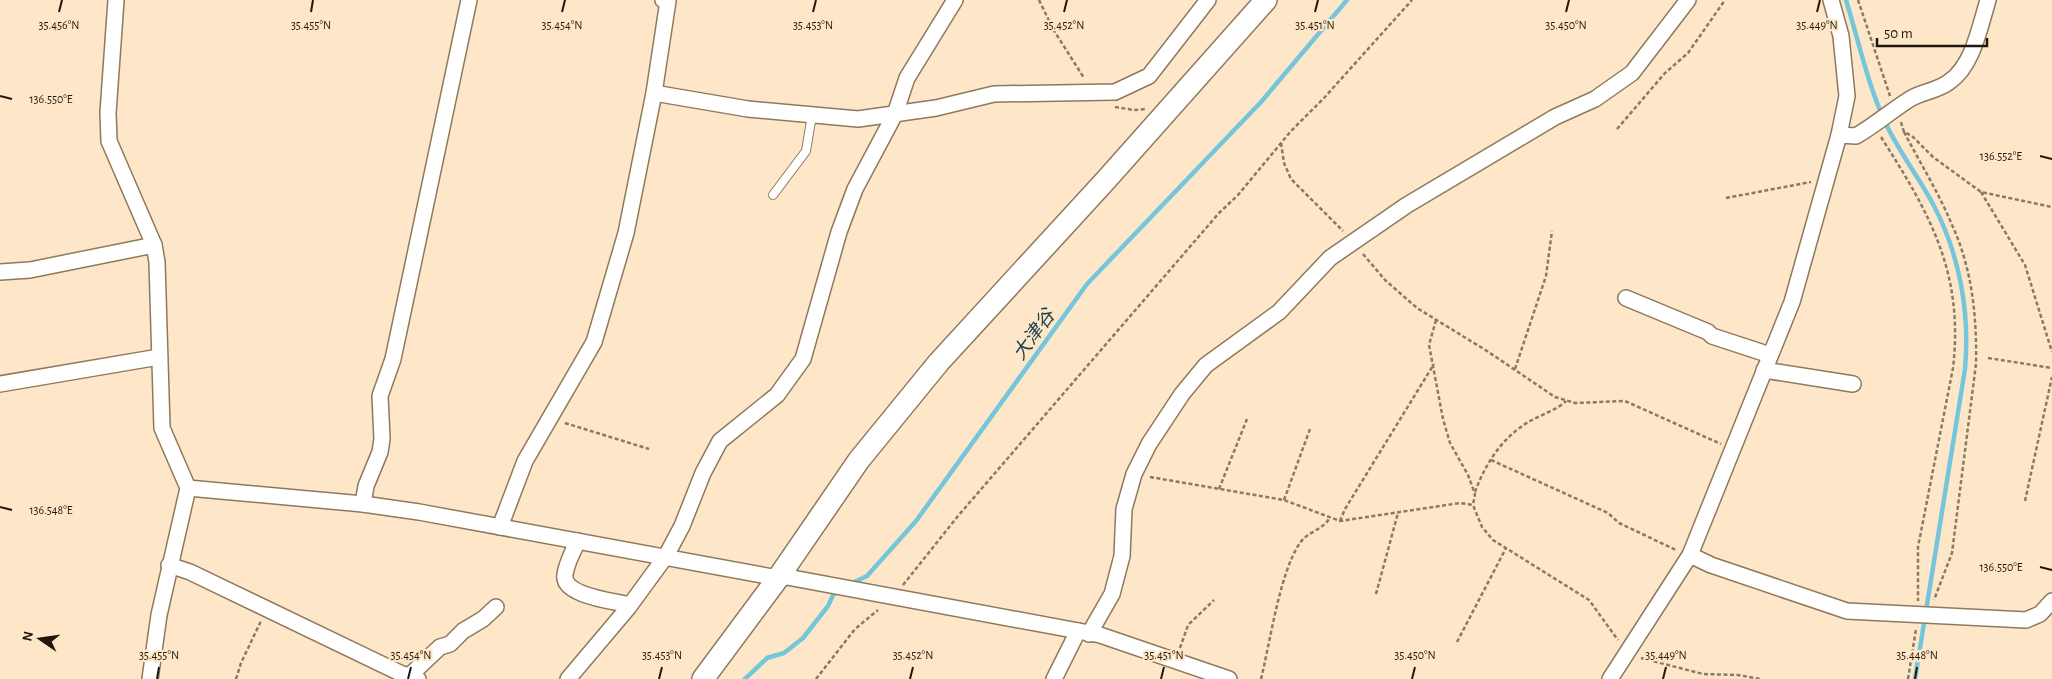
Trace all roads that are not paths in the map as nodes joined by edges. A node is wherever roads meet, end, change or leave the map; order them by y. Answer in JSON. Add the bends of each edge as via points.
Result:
{"nodes":[{"id":1,"x":116,"y":0,"type":"edge"},
{"id":2,"x":469,"y":0,"type":"edge"},
{"id":3,"x":663,"y":0,"type":"edge"},
{"id":4,"x":955,"y":0,"type":"edge"},
{"id":5,"x":1208,"y":0,"type":"edge"},
{"id":6,"x":1266,"y":0,"type":"edge"},
{"id":7,"x":1688,"y":0,"type":"edge"},
{"id":8,"x":1831,"y":0,"type":"edge"},
{"id":9,"x":1988,"y":0,"type":"edge"},
{"id":10,"x":654,"y":94,"type":"junction"},
{"id":11,"x":895,"y":114,"type":"junction"},
{"id":12,"x":812,"y":115,"type":"junction"},
{"id":13,"x":1839,"y":135,"type":"junction"},
{"id":14,"x":773,"y":195,"type":"dead end"},
{"id":15,"x":154,"y":245,"type":"junction"},
{"id":16,"x":0,"y":272,"type":"edge"},
{"id":17,"x":1626,"y":298,"type":"dead end"},
{"id":18,"x":1770,"y":355,"type":"junction"},
{"id":19,"x":159,"y":357,"type":"junction"},
{"id":20,"x":1764,"y":370,"type":"junction"},
{"id":21,"x":0,"y":384,"type":"edge"},
{"id":22,"x":1853,"y":384,"type":"dead end"},
{"id":23,"x":188,"y":488,"type":"junction"},
{"id":24,"x":363,"y":504,"type":"junction"},
{"id":25,"x":500,"y":527,"type":"junction"},
{"id":26,"x":578,"y":541,"type":"junction"},
{"id":27,"x":1690,"y":555,"type":"junction"},
{"id":28,"x":666,"y":556,"type":"junction"},
{"id":29,"x":169,"y":565,"type":"junction"},
{"id":30,"x":782,"y":578,"type":"junction"},
{"id":31,"x":2052,"y":601,"type":"edge"},
{"id":32,"x":630,"y":605,"type":"junction"},
{"id":33,"x":496,"y":607,"type":"dead end"},
{"id":34,"x":2046,"y":618,"type":"edge"},
{"id":35,"x":1084,"y":633,"type":"junction"},
{"id":36,"x":411,"y":678,"type":"edge"},
{"id":37,"x":150,"y":679,"type":"edge"},
{"id":38,"x":568,"y":679,"type":"edge"},
{"id":39,"x":704,"y":679,"type":"edge"},
{"id":40,"x":1054,"y":679,"type":"edge"},
{"id":41,"x":1229,"y":679,"type":"edge"},
{"id":42,"x":1610,"y":679,"type":"edge"}],
"edges":[{"from":1,"to":15,"type":"street","via":[[109,141]]},
{"from":2,"to":24,"type":"street","via":[[392,359],[380,396],[380,452],[366,486]]},
{"from":3,"to":10,"type":"street","via":[[668,1]]},
{"from":4,"to":11,"type":"street","via":[[907,78]]},
{"from":5,"to":11,"type":"street","via":[[1149,76],[1115,92],[994,94]]},
{"from":6,"to":30,"type":"street","via":[[939,362],[859,460]]},
{"from":7,"to":35,"type":"street","via":[[1632,73],[1595,99],[1554,118],[1407,205],[1330,258],[1279,312],[1206,365],[1182,394],[1149,444],[1134,474],[1124,510],[1122,556],[1112,594]]},
{"from":8,"to":13,"type":"street","via":[[1841,36],[1847,96]]},
{"from":9,"to":13,"type":"street","via":[[1965,63],[1950,82],[1930,93],[1911,98],[1856,136]]},
{"from":10,"to":12,"type":"street"},
{"from":10,"to":25,"type":"street","via":[[626,233],[594,342],[525,461]]},
{"from":11,"to":12,"type":"street","via":[[858,119]]},
{"from":11,"to":28,"type":"street","via":[[855,189],[836,242],[803,359],[777,395],[720,441]]},
{"from":12,"to":14,"type":"lane","via":[[806,151]]},
{"from":13,"to":18,"type":"street","via":[[1792,302]]},
{"from":15,"to":16,"type":"street","via":[[30,270]]},
{"from":15,"to":19,"type":"street"},
{"from":17,"to":18,"type":"street","via":[[1712,336]]},
{"from":18,"to":20,"type":"street"},
{"from":19,"to":21,"type":"street"},
{"from":19,"to":23,"type":"street","via":[[162,428]]},
{"from":20,"to":22,"type":"street"},
{"from":20,"to":27,"type":"street"},
{"from":23,"to":24,"type":"street"},
{"from":23,"to":29,"type":"street"},
{"from":24,"to":25,"type":"street"},
{"from":25,"to":26,"type":"street"},
{"from":26,"to":28,"type":"street"},
{"from":26,"to":32,"type":"street","via":[[564,575],[573,592]]},
{"from":27,"to":34,"type":"street","via":[[1847,610],[2026,620]]},
{"from":27,"to":42,"type":"street"},
{"from":28,"to":30,"type":"street"},
{"from":28,"to":32,"type":"street"},
{"from":29,"to":36,"type":"street","via":[[190,572]]},
{"from":29,"to":37,"type":"street"},
{"from":30,"to":35,"type":"street"},
{"from":30,"to":39,"type":"street"},
{"from":31,"to":34,"type":"street"},
{"from":32,"to":38,"type":"street"},
{"from":33,"to":36,"type":"street","via":[[450,644],[440,647]]},
{"from":35,"to":40,"type":"street"},
{"from":35,"to":41,"type":"street","via":[[1100,635]]}]}
